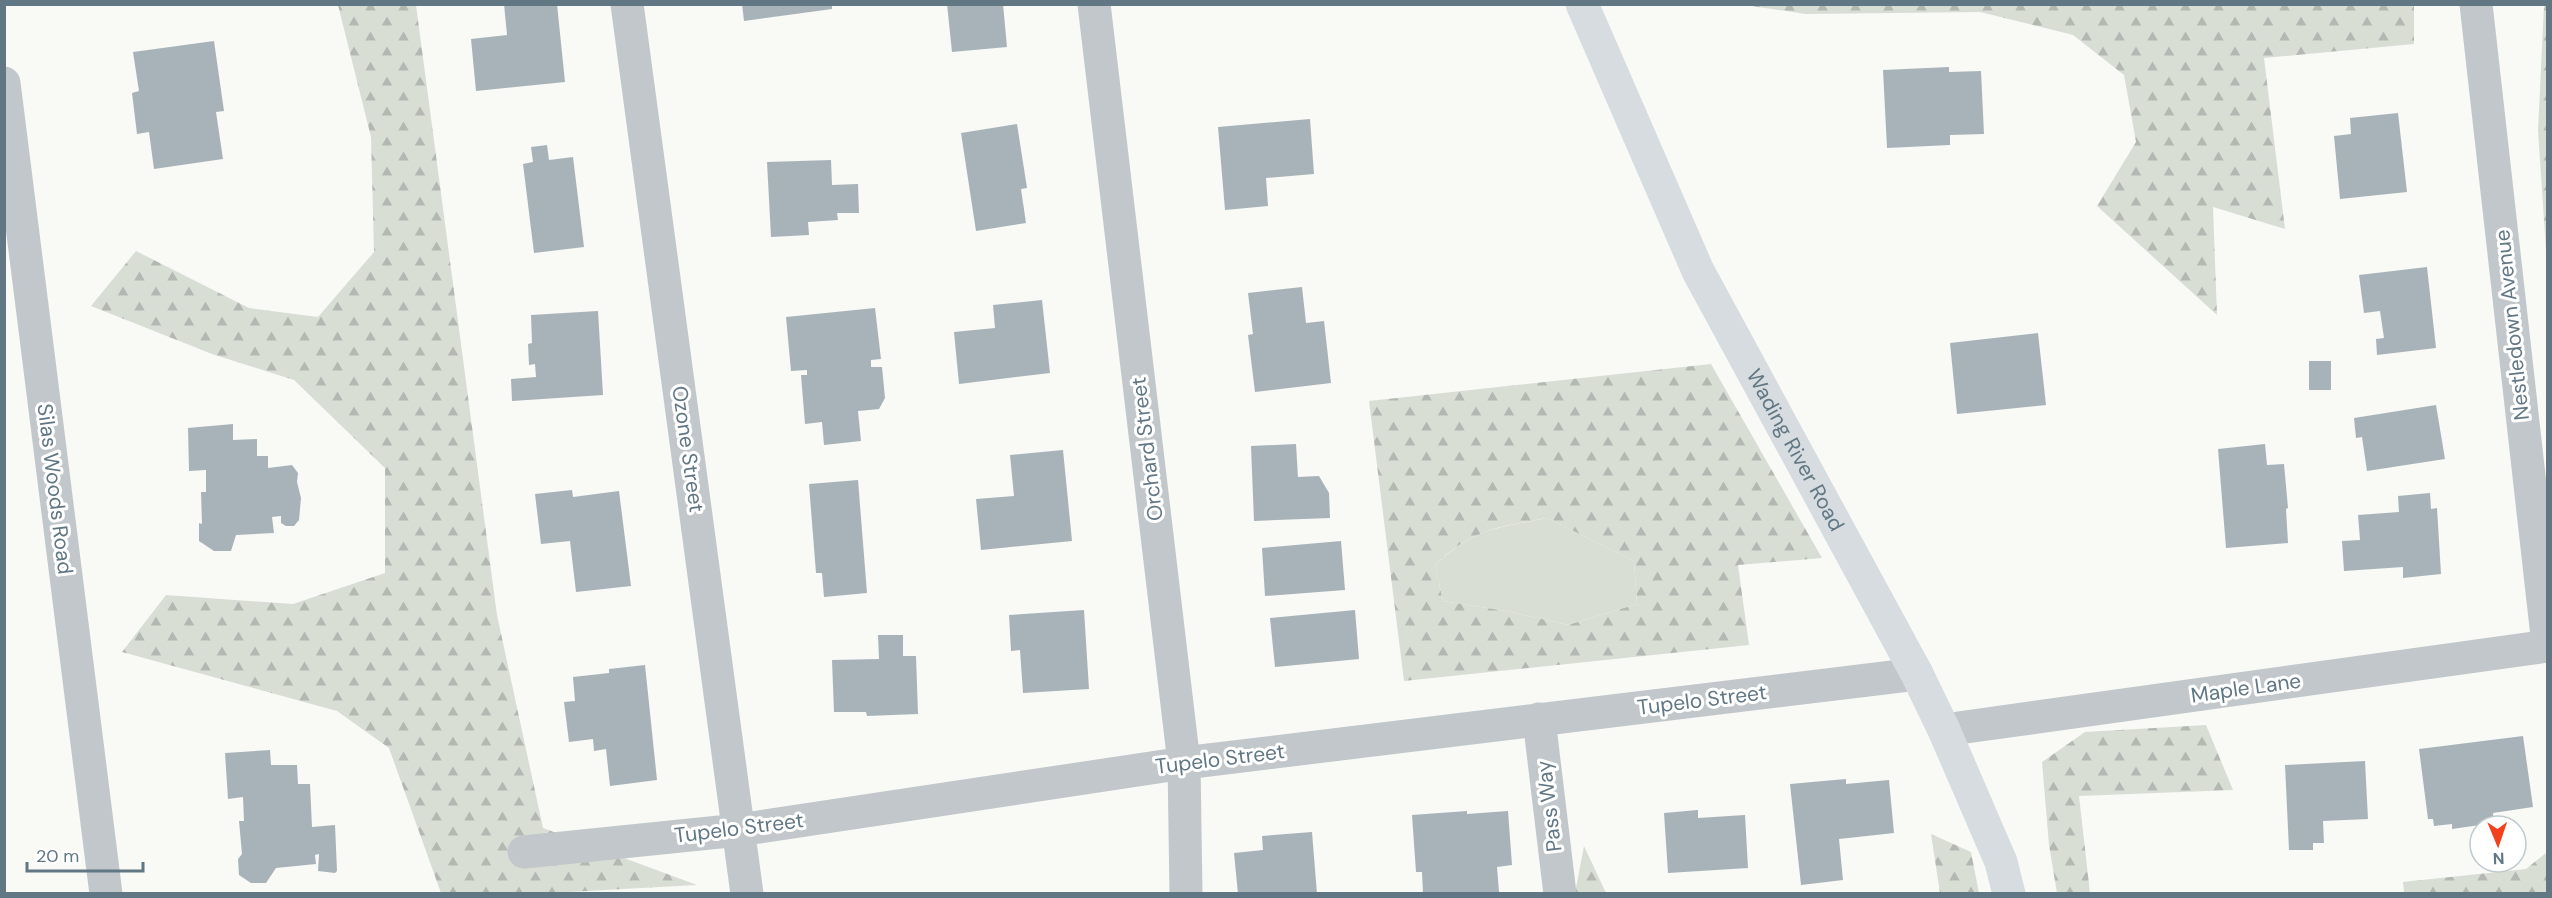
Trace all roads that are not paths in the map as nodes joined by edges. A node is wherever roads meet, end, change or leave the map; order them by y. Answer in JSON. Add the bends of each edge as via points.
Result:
{"nodes":[{"id":1,"x":627,"y":4,"type":"edge"},
{"id":2,"x":1094,"y":4,"type":"edge"},
{"id":3,"x":1582,"y":4,"type":"edge"},
{"id":4,"x":2476,"y":4,"type":"edge"},
{"id":5,"x":4,"y":84,"type":"edge"},
{"id":6,"x":2547,"y":646,"type":"edge"},
{"id":7,"x":1917,"y":674,"type":"junction"},
{"id":8,"x":1539,"y":720,"type":"junction"},
{"id":9,"x":1944,"y":730,"type":"junction"},
{"id":10,"x":1184,"y":763,"type":"junction"},
{"id":11,"x":740,"y":830,"type":"junction"},
{"id":12,"x":524,"y":852,"type":"dead end"},
{"id":13,"x":106,"y":894,"type":"edge"},
{"id":14,"x":747,"y":894,"type":"edge"},
{"id":15,"x":1186,"y":894,"type":"edge"},
{"id":16,"x":1560,"y":894,"type":"edge"},
{"id":17,"x":2008,"y":894,"type":"edge"}],
"edges":[{"from":1,"to":11,"type":"street","name":"Ozone Street"},
{"from":2,"to":10,"type":"street","name":"Orchard Street"},
{"from":3,"to":7,"type":"main road","name":"Wading River Road","via":[[1698,271]]},
{"from":4,"to":6,"type":"street","name":"Nestledown Avenue"},
{"from":5,"to":13,"type":"street","name":"Silas Woods Road"},
{"from":6,"to":9,"type":"street","name":"Maple Lane"},
{"from":7,"to":8,"type":"street","name":"Tupelo Street"},
{"from":7,"to":9,"type":"main road","name":"Wading River Road"},
{"from":8,"to":10,"type":"street","name":"Tupelo Street"},
{"from":8,"to":16,"type":"street","name":"Pass Way"},
{"from":9,"to":17,"type":"main road","name":"Wading River Road","via":[[2001,862]]},
{"from":10,"to":11,"type":"street","name":"Tupelo Street"},
{"from":10,"to":15,"type":"street","name":"Orchard Street"},
{"from":11,"to":12,"type":"street","name":"Tupelo Street"},
{"from":11,"to":14,"type":"street","name":"Ozone Street"}]}
